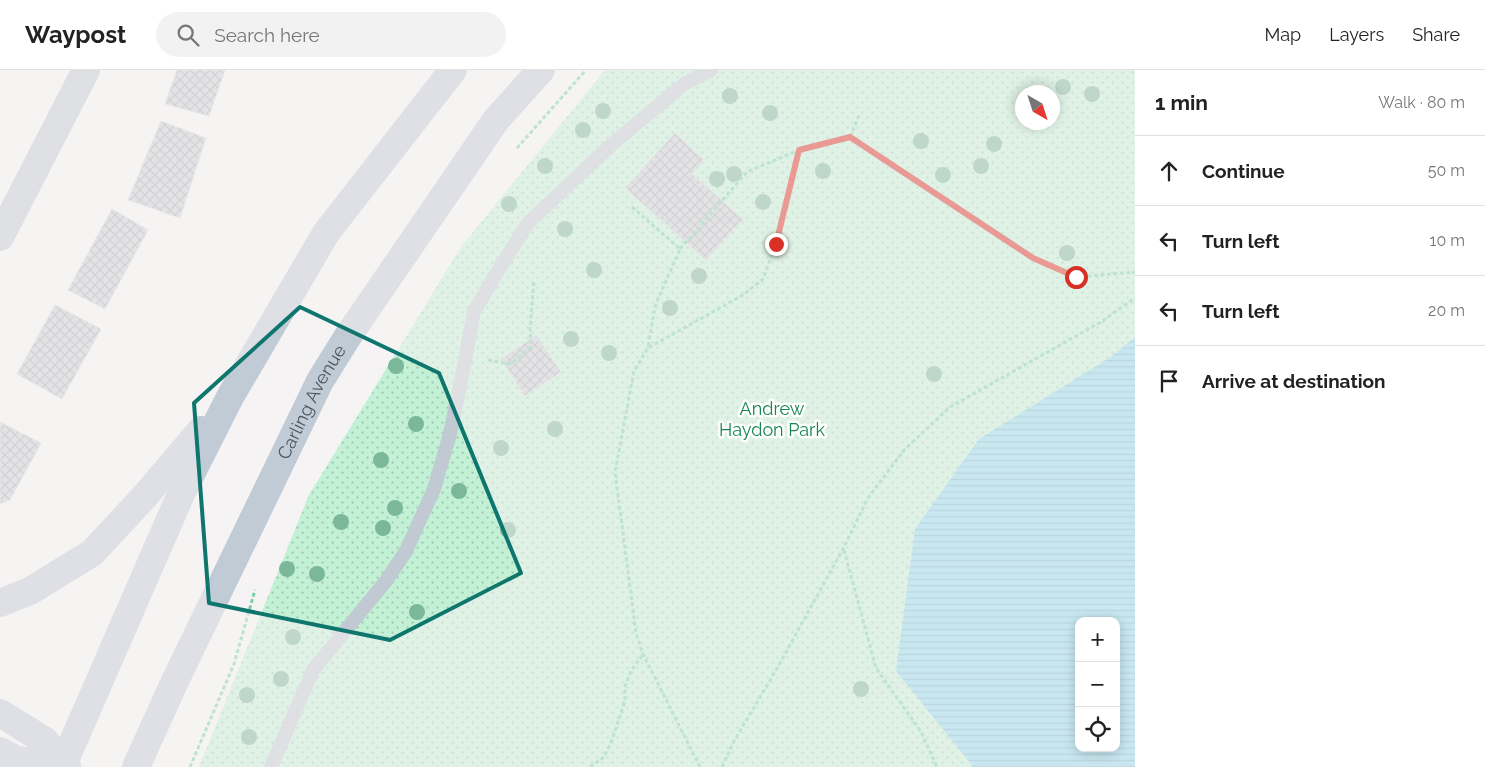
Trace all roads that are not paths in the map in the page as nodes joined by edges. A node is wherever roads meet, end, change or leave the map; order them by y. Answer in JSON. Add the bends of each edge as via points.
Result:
{"nodes":[{"id":1,"x":86,"y":70,"type":"edge"},
{"id":2,"x":453,"y":70,"type":"edge"},
{"id":3,"x":541,"y":70,"type":"edge"},
{"id":4,"x":711,"y":70,"type":"edge"},
{"id":5,"x":0,"y":237,"type":"edge"},
{"id":6,"x":230,"y":397,"type":"junction"},
{"id":7,"x":0,"y":603,"type":"edge"},
{"id":8,"x":0,"y":713,"type":"edge"},
{"id":9,"x":0,"y":751,"type":"edge"},
{"id":10,"x":64,"y":766,"type":"edge"},
{"id":11,"x":136,"y":767,"type":"edge"},
{"id":12,"x":271,"y":767,"type":"edge"}],
"edges":[{"from":1,"to":5,"type":"street"},
{"from":2,"to":6,"type":"main road","via":[[326,233]]},
{"from":3,"to":11,"type":"main road","name":"Carling Avenue","via":[[496,120],[320,381]]},
{"from":4,"to":12,"type":"lane","via":[[684,84],[610,146],[528,223],[474,312],[450,434],[434,489],[406,551],[386,581],[313,670]]},
{"from":6,"to":7,"type":"main road","via":[[92,552],[30,592]]},
{"from":6,"to":10,"type":"main road","via":[[181,494]]},
{"from":8,"to":10,"type":"main road","via":[[45,741]]},
{"from":9,"to":10,"type":"main road","via":[[17,760]]}]}
